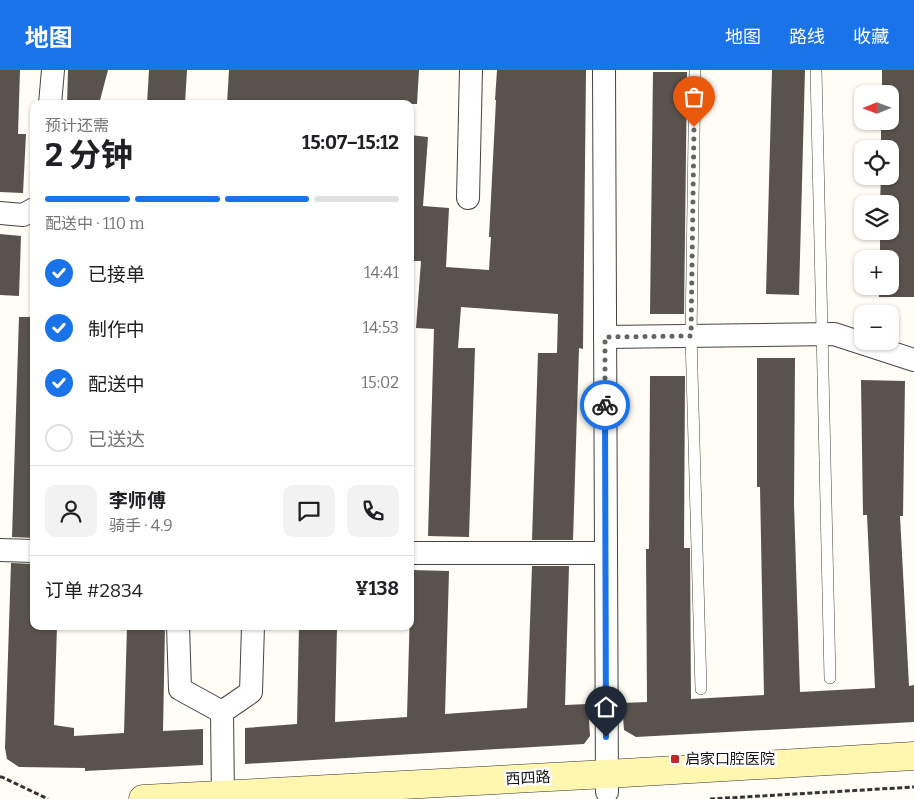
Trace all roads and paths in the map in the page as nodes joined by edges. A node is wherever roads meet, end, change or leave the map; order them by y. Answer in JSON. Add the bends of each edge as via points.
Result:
{"nodes":[{"id":1,"x":53,"y":70,"type":"edge"},
{"id":2,"x":470,"y":70,"type":"edge"},
{"id":3,"x":604,"y":70,"type":"edge"},
{"id":4,"x":695,"y":70,"type":"edge"},
{"id":5,"x":816,"y":70,"type":"edge"},
{"id":6,"x":50,"y":100,"type":"edge"},
{"id":7,"x":468,"y":198,"type":"dead end"},
{"id":8,"x":30,"y":211,"type":"edge"},
{"id":9,"x":0,"y":213,"type":"edge"},
{"id":10,"x":822,"y":335,"type":"junction"},
{"id":11,"x":691,"y":336,"type":"junction"},
{"id":12,"x":605,"y":337,"type":"junction"},
{"id":13,"x":914,"y":359,"type":"edge"},
{"id":14,"x":0,"y":550,"type":"edge"},
{"id":15,"x":30,"y":551,"type":"edge"},
{"id":16,"x":414,"y":553,"type":"edge"},
{"id":17,"x":606,"y":553,"type":"junction"},
{"id":18,"x":178,"y":630,"type":"edge"},
{"id":19,"x":253,"y":630,"type":"edge"},
{"id":20,"x":830,"y":678,"type":"dead end"},
{"id":21,"x":701,"y":689,"type":"dead end"},
{"id":22,"x":222,"y":712,"type":"junction"},
{"id":23,"x":914,"y":756,"type":"edge"},
{"id":24,"x":914,"y":772,"type":"edge"},
{"id":25,"x":0,"y":777,"type":"edge"},
{"id":26,"x":607,"y":783,"type":"junction"},
{"id":27,"x":914,"y":787,"type":"edge"},
{"id":28,"x":223,"y":797,"type":"edge"},
{"id":29,"x":48,"y":799,"type":"edge"},
{"id":30,"x":143,"y":799,"type":"edge"},
{"id":31,"x":474,"y":799,"type":"edge"},
{"id":32,"x":710,"y":799,"type":"edge"}],
"edges":[{"from":1,"to":6,"type":"street"},
{"from":2,"to":7,"type":"street"},
{"from":3,"to":12,"type":"street"},
{"from":4,"to":11,"type":"lane"},
{"from":5,"to":10,"type":"lane"},
{"from":8,"to":9,"type":"street","via":[[23,215]]},
{"from":10,"to":11,"type":"street"},
{"from":10,"to":13,"type":"street","via":[[834,334]]},
{"from":10,"to":20,"type":"lane"},
{"from":11,"to":12,"type":"street"},
{"from":11,"to":21,"type":"lane"},
{"from":12,"to":17,"type":"street"},
{"from":14,"to":15,"type":"street"},
{"from":16,"to":17,"type":"street"},
{"from":17,"to":26,"type":"street"},
{"from":18,"to":22,"type":"street","via":[[180,689]]},
{"from":19,"to":22,"type":"street","via":[[251,692]]},
{"from":22,"to":28,"type":"street"},
{"from":23,"to":26,"type":"street","name":"西四路"},
{"from":24,"to":26,"type":"street","name":"西四路"},
{"from":25,"to":29,"type":"path"},
{"from":26,"to":28,"type":"street","name":"西四路"},
{"from":26,"to":31,"type":"street","name":"西四路"},
{"from":27,"to":32,"type":"path"},
{"from":28,"to":30,"type":"street","name":"西四路"}]}
